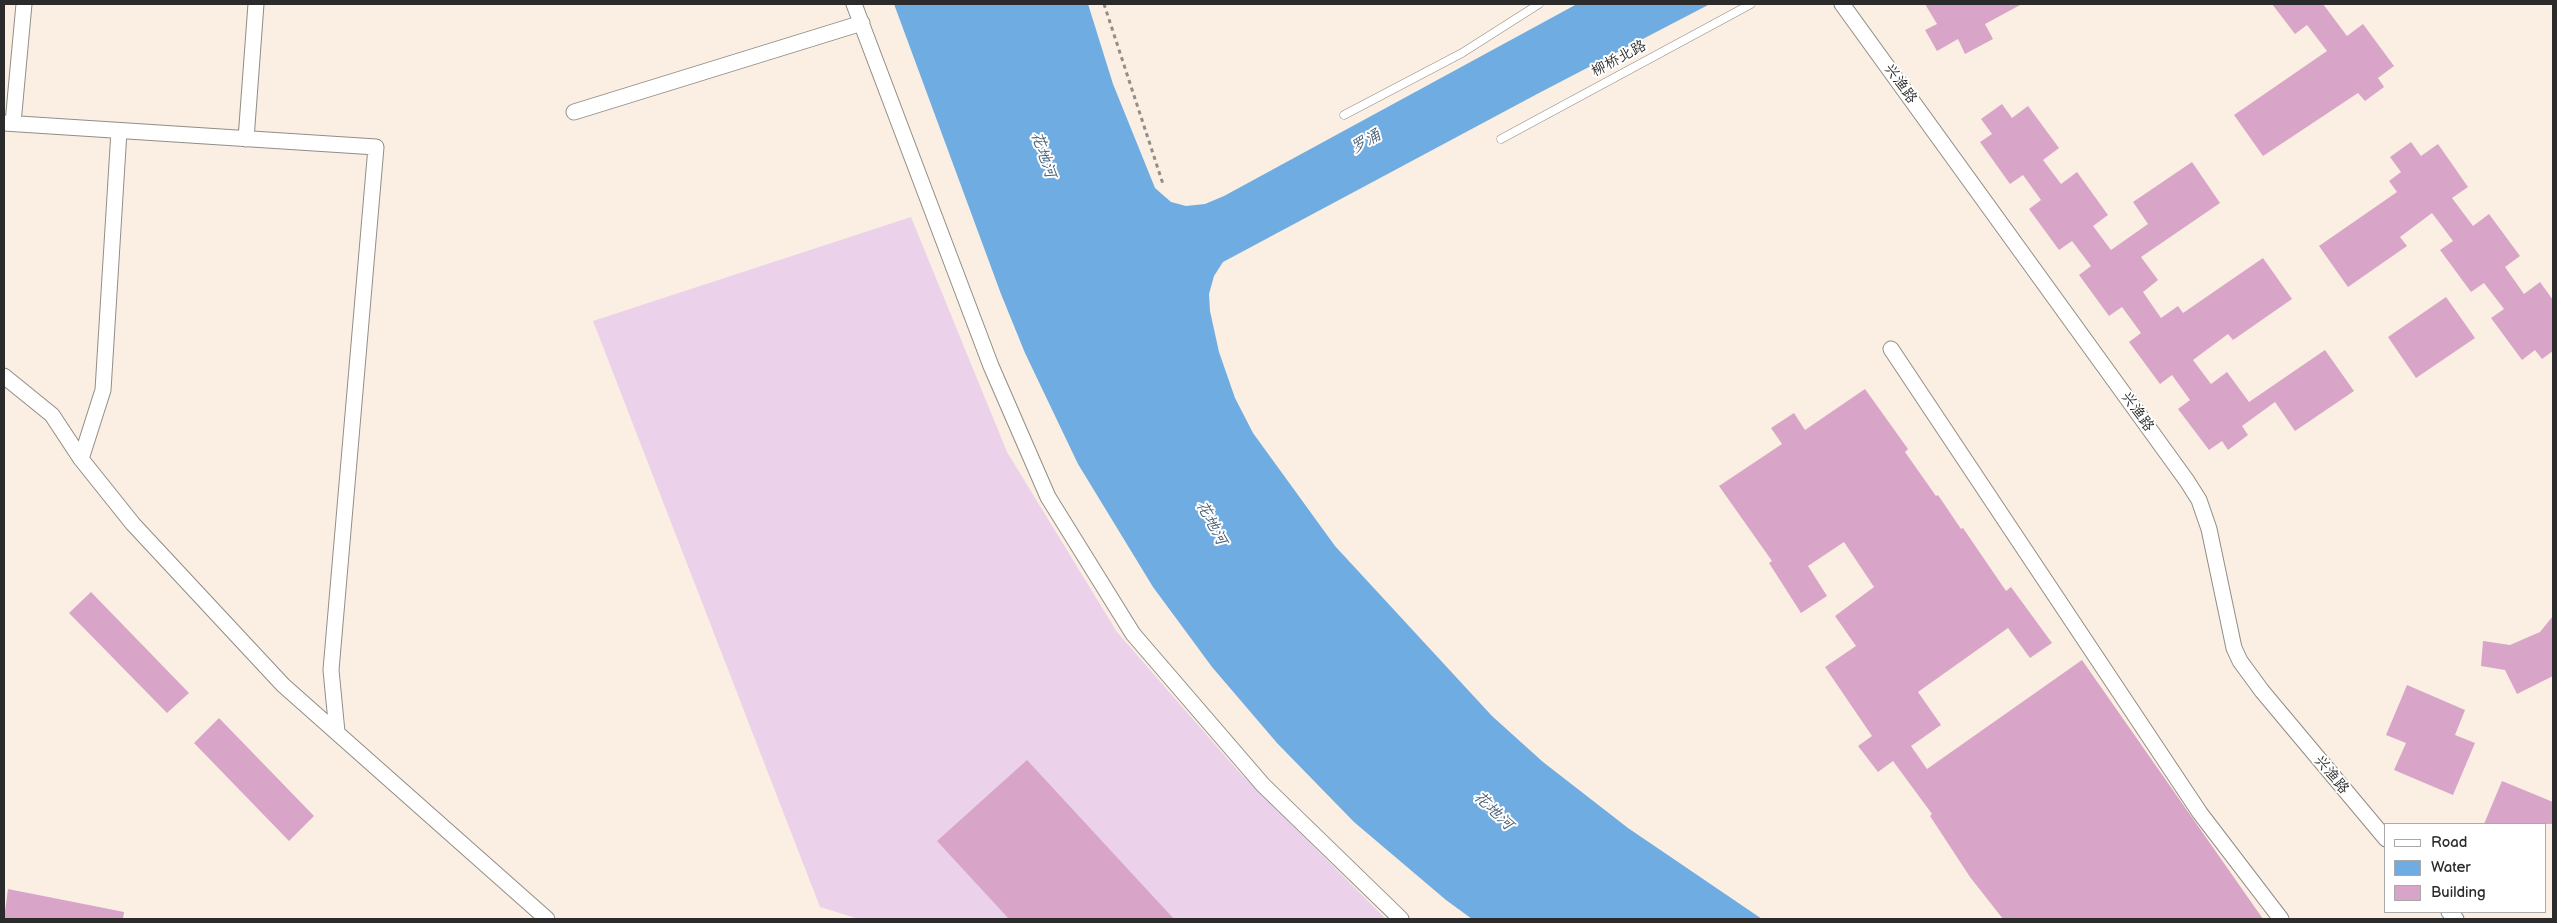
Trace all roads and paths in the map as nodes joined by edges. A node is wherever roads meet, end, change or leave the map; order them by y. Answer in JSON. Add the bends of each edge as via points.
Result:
{"nodes":[{"id":1,"x":24,"y":4,"type":"edge"},
{"id":2,"x":256,"y":4,"type":"edge"},
{"id":3,"x":854,"y":4,"type":"edge"},
{"id":4,"x":1104,"y":4,"type":"edge"},
{"id":5,"x":1539,"y":4,"type":"edge"},
{"id":6,"x":1750,"y":4,"type":"edge"},
{"id":7,"x":1842,"y":4,"type":"edge"},
{"id":8,"x":1738,"y":7,"type":"edge"},
{"id":9,"x":862,"y":23,"type":"junction"},
{"id":10,"x":574,"y":112,"type":"dead end"},
{"id":11,"x":1344,"y":115,"type":"dead end"},
{"id":12,"x":9,"y":123,"type":"edge"},
{"id":13,"x":119,"y":132,"type":"junction"},
{"id":14,"x":246,"y":139,"type":"junction"},
{"id":15,"x":1501,"y":139,"type":"dead end"},
{"id":16,"x":1163,"y":184,"type":"dead end"},
{"id":17,"x":1892,"y":349,"type":"dead end"},
{"id":18,"x":4,"y":376,"type":"edge"},
{"id":19,"x":81,"y":459,"type":"junction"},
{"id":20,"x":337,"y":732,"type":"junction"},
{"id":21,"x":2384,"y":837,"type":"edge"},
{"id":22,"x":547,"y":919,"type":"edge"},
{"id":23,"x":1401,"y":919,"type":"edge"},
{"id":24,"x":2281,"y":919,"type":"edge"}],
"edges":[{"from":1,"to":12,"type":"street"},
{"from":2,"to":14,"type":"street"},
{"from":3,"to":9,"type":"street"},
{"from":4,"to":16,"type":"path"},
{"from":5,"to":11,"type":"lane","via":[[1462,52]]},
{"from":6,"to":8,"type":"lane","name":"柳桥北路"},
{"from":7,"to":21,"type":"street","name":"兴渔路","via":[[2187,481],[2209,529],[2234,648],[2240,662]]},
{"from":8,"to":15,"type":"lane","name":"柳桥北路"},
{"from":9,"to":10,"type":"street"},
{"from":9,"to":23,"type":"street","via":[[991,366],[1048,497],[1133,634],[1263,785]]},
{"from":12,"to":13,"type":"street"},
{"from":13,"to":14,"type":"street"},
{"from":13,"to":19,"type":"street","via":[[103,390]]},
{"from":14,"to":20,"type":"street","via":[[376,147],[331,670]]},
{"from":17,"to":24,"type":"street","via":[[2200,813]]},
{"from":18,"to":19,"type":"street","via":[[52,415]]},
{"from":19,"to":20,"type":"street","via":[[133,524],[284,685]]},
{"from":20,"to":22,"type":"street"}]}
